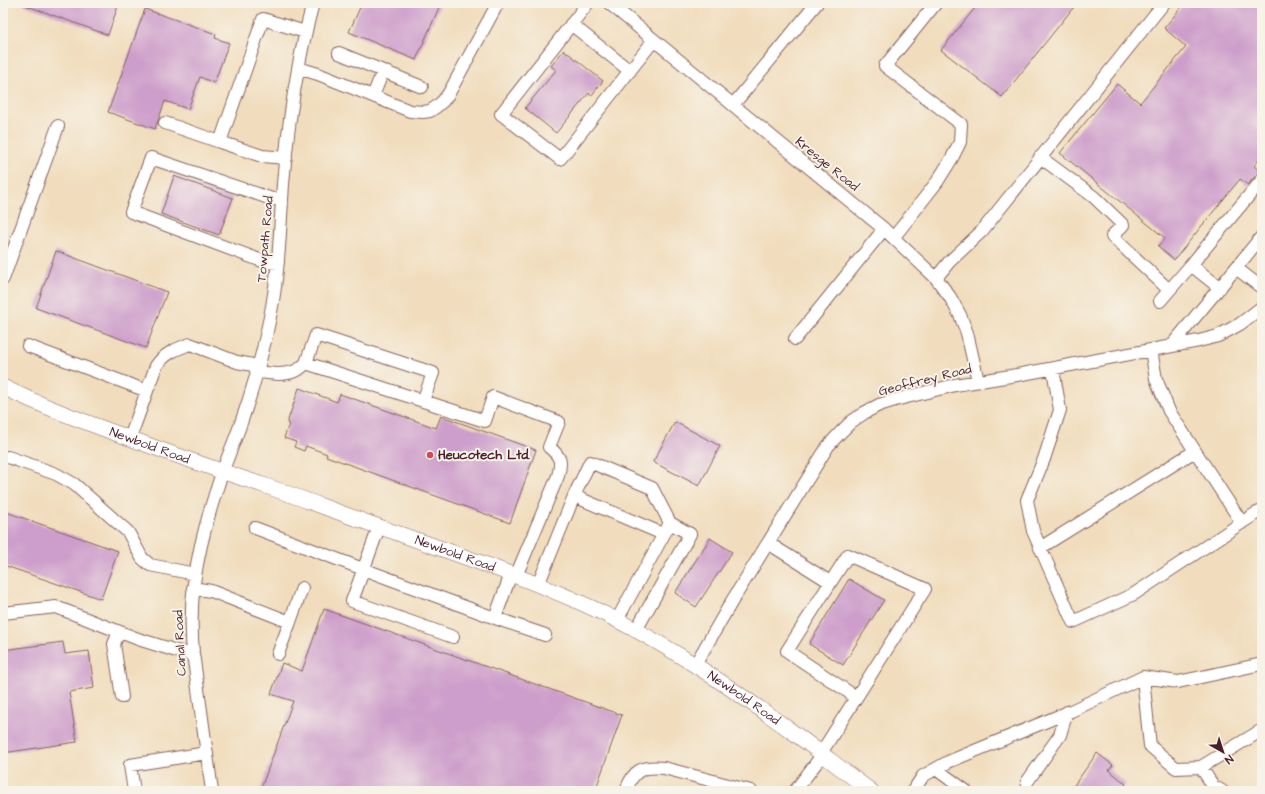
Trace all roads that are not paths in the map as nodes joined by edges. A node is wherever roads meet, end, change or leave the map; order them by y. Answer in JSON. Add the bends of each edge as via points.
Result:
{"nodes":[{"id":1,"x":313,"y":3,"type":"edge"},
{"id":2,"x":498,"y":3,"type":"edge"},
{"id":3,"x":588,"y":3,"type":"edge"},
{"id":4,"x":609,"y":3,"type":"edge"},
{"id":5,"x":817,"y":3,"type":"edge"},
{"id":6,"x":936,"y":3,"type":"edge"},
{"id":7,"x":1164,"y":3,"type":"edge"},
{"id":8,"x":571,"y":24,"type":"junction"},
{"id":9,"x":305,"y":32,"type":"junction"},
{"id":10,"x":654,"y":40,"type":"junction"},
{"id":11,"x":339,"y":53,"type":"dead end"},
{"id":12,"x":298,"y":68,"type":"junction"},
{"id":13,"x":383,"y":71,"type":"junction"},
{"id":14,"x":630,"y":71,"type":"junction"},
{"id":15,"x":422,"y":87,"type":"dead end"},
{"id":16,"x":373,"y":96,"type":"junction"},
{"id":17,"x":733,"y":105,"type":"junction"},
{"id":18,"x":165,"y":123,"type":"dead end"},
{"id":19,"x":58,"y":126,"type":"dead end"},
{"id":20,"x":220,"y":142,"type":"junction"},
{"id":21,"x":1040,"y":157,"type":"junction"},
{"id":22,"x":286,"y":158,"type":"junction"},
{"id":23,"x":1262,"y":180,"type":"edge"},
{"id":24,"x":282,"y":199,"type":"junction"},
{"id":25,"x":884,"y":229,"type":"junction"},
{"id":26,"x":1262,"y":236,"type":"edge"},
{"id":27,"x":894,"y":237,"type":"junction"},
{"id":28,"x":278,"y":263,"type":"junction"},
{"id":29,"x":1191,"y":265,"type":"junction"},
{"id":30,"x":1236,"y":268,"type":"junction"},
{"id":31,"x":936,"y":278,"type":"junction"},
{"id":32,"x":3,"y":279,"type":"edge"},
{"id":33,"x":1220,"y":288,"type":"junction"},
{"id":34,"x":1262,"y":288,"type":"edge"},
{"id":35,"x":1169,"y":290,"type":"junction"},
{"id":36,"x":1160,"y":301,"type":"dead end"},
{"id":37,"x":1262,"y":307,"type":"edge"},
{"id":38,"x":795,"y":339,"type":"dead end"},
{"id":39,"x":28,"y":346,"type":"dead end"},
{"id":40,"x":1172,"y":346,"type":"junction"},
{"id":41,"x":1151,"y":350,"type":"junction"},
{"id":42,"x":306,"y":363,"type":"junction"},
{"id":43,"x":257,"y":369,"type":"junction"},
{"id":44,"x":1053,"y":369,"type":"junction"},
{"id":45,"x":978,"y":381,"type":"junction"},
{"id":46,"x":3,"y":387,"type":"edge"},
{"id":47,"x":147,"y":391,"type":"junction"},
{"id":48,"x":423,"y":401,"type":"junction"},
{"id":49,"x":130,"y":438,"type":"junction"},
{"id":50,"x":1195,"y":451,"type":"junction"},
{"id":51,"x":8,"y":457,"type":"dead end"},
{"id":52,"x":222,"y":472,"type":"junction"},
{"id":53,"x":574,"y":496,"type":"junction"},
{"id":54,"x":1262,"y":512,"type":"edge"},
{"id":55,"x":670,"y":523,"type":"junction"},
{"id":56,"x":1242,"y":523,"type":"junction"},
{"id":57,"x":379,"y":527,"type":"junction"},
{"id":58,"x":255,"y":528,"type":"dead end"},
{"id":59,"x":664,"y":534,"type":"junction"},
{"id":60,"x":768,"y":543,"type":"junction"},
{"id":61,"x":1040,"y":548,"type":"junction"},
{"id":62,"x":363,"y":569,"type":"junction"},
{"id":63,"x":195,"y":574,"type":"junction"},
{"id":64,"x":514,"y":575,"type":"junction"},
{"id":65,"x":830,"y":582,"type":"junction"},
{"id":66,"x":538,"y":585,"type":"junction"},
{"id":67,"x":193,"y":588,"type":"junction"},
{"id":68,"x":302,"y":588,"type":"dead end"},
{"id":69,"x":3,"y":613,"type":"edge"},
{"id":70,"x":495,"y":618,"type":"junction"},
{"id":71,"x":617,"y":620,"type":"junction"},
{"id":72,"x":290,"y":622,"type":"junction"},
{"id":73,"x":636,"y":630,"type":"junction"},
{"id":74,"x":120,"y":632,"type":"junction"},
{"id":75,"x":545,"y":635,"type":"dead end"},
{"id":76,"x":453,"y":637,"type":"dead end"},
{"id":77,"x":193,"y":653,"type":"junction"},
{"id":78,"x":278,"y":654,"type":"dead end"},
{"id":79,"x":1262,"y":664,"type":"edge"},
{"id":80,"x":695,"y":665,"type":"junction"},
{"id":81,"x":1143,"y":677,"type":"junction"},
{"id":82,"x":122,"y":697,"type":"dead end"},
{"id":83,"x":856,"y":697,"type":"junction"},
{"id":84,"x":1067,"y":712,"type":"junction"},
{"id":85,"x":1262,"y":730,"type":"edge"},
{"id":86,"x":207,"y":753,"type":"junction"},
{"id":87,"x":822,"y":754,"type":"junction"},
{"id":88,"x":1201,"y":767,"type":"junction"},
{"id":89,"x":936,"y":769,"type":"junction"},
{"id":90,"x":1027,"y":782,"type":"dead end"},
{"id":91,"x":134,"y":791,"type":"edge"},
{"id":92,"x":212,"y":791,"type":"edge"},
{"id":93,"x":626,"y":791,"type":"edge"},
{"id":94,"x":751,"y":791,"type":"edge"},
{"id":95,"x":795,"y":791,"type":"edge"},
{"id":96,"x":871,"y":791,"type":"edge"},
{"id":97,"x":913,"y":791,"type":"edge"},
{"id":98,"x":966,"y":791,"type":"edge"},
{"id":99,"x":1222,"y":791,"type":"edge"}],
"edges":[{"from":1,"to":9,"type":"street","name":"Towpath Road"},
{"from":2,"to":16,"type":"street","via":[[449,93],[436,107],[430,111],[417,112]]},
{"from":3,"to":8,"type":"street"},
{"from":4,"to":10,"type":"street","name":"Kresge Road"},
{"from":5,"to":17,"type":"street"},
{"from":6,"to":27,"type":"street","via":[[885,66],[961,124],[960,142],[936,182]]},
{"from":7,"to":21,"type":"street"},
{"from":8,"to":14,"type":"street"},
{"from":8,"to":14,"type":"street","via":[[501,114],[560,159]]},
{"from":9,"to":12,"type":"street","name":"Towpath Road"},
{"from":9,"to":20,"type":"street","via":[[263,19]]},
{"from":10,"to":14,"type":"street"},
{"from":10,"to":17,"type":"street","name":"Kresge Road"},
{"from":11,"to":13,"type":"street"},
{"from":12,"to":16,"type":"street"},
{"from":12,"to":22,"type":"street","name":"Towpath Road"},
{"from":13,"to":15,"type":"street"},
{"from":13,"to":16,"type":"street"},
{"from":17,"to":25,"type":"street","name":"Kresge Road"},
{"from":18,"to":20,"type":"street"},
{"from":19,"to":32,"type":"street"},
{"from":20,"to":22,"type":"street","via":[[262,156]]},
{"from":21,"to":31,"type":"street","via":[[982,231]]},
{"from":21,"to":35,"type":"street","via":[[1094,197],[1123,225],[1112,236]]},
{"from":22,"to":24,"type":"street","name":"Towpath Road"},
{"from":23,"to":29,"type":"street"},
{"from":24,"to":28,"type":"street","name":"Towpath Road"},
{"from":24,"to":28,"type":"street","via":[[272,199],[151,158],[131,212],[265,262]]},
{"from":25,"to":27,"type":"street","name":"Kresge Road"},
{"from":25,"to":38,"type":"street"},
{"from":26,"to":30,"type":"street"},
{"from":27,"to":31,"type":"street","name":"Kresge Road"},
{"from":28,"to":43,"type":"street","name":"Towpath Road","via":[[270,318]]},
{"from":29,"to":33,"type":"street"},
{"from":29,"to":35,"type":"street"},
{"from":30,"to":33,"type":"street"},
{"from":30,"to":34,"type":"street"},
{"from":31,"to":45,"type":"street","name":"Kresge Road","via":[[960,315],[967,333]]},
{"from":33,"to":40,"type":"street"},
{"from":35,"to":36,"type":"street"},
{"from":37,"to":40,"type":"street","name":"Geoffrey Road","via":[[1240,324],[1218,336]]},
{"from":39,"to":47,"type":"street"},
{"from":40,"to":41,"type":"street","name":"Geoffrey Road"},
{"from":41,"to":44,"type":"street","name":"Geoffrey Road"},
{"from":41,"to":50,"type":"street","via":[[1156,378],[1169,410]]},
{"from":42,"to":43,"type":"street","via":[[296,371],[284,374],[268,374]]},
{"from":42,"to":48,"type":"street"},
{"from":42,"to":48,"type":"street","via":[[316,335],[433,373]]},
{"from":43,"to":47,"type":"street","via":[[190,344],[161,358]]},
{"from":43,"to":52,"type":"street","name":"Towpath Road","via":[[241,423]]},
{"from":44,"to":45,"type":"street","name":"Geoffrey Road"},
{"from":44,"to":61,"type":"street","via":[[1060,410],[1027,500],[1033,532]]},
{"from":45,"to":60,"type":"street","name":"Geoffrey Road","via":[[895,400],[874,408],[851,422],[828,446]]},
{"from":46,"to":49,"type":"main road","name":"Newbold Road","via":[[64,414]]},
{"from":47,"to":49,"type":"street"},
{"from":48,"to":64,"type":"street","via":[[484,421],[493,397],[559,422],[549,447],[558,455],[561,467]]},
{"from":49,"to":52,"type":"main road","name":"Newbold Road"},
{"from":50,"to":56,"type":"street"},
{"from":50,"to":61,"type":"street"},
{"from":51,"to":63,"type":"street","via":[[56,474],[74,484],[128,532],[142,558],[150,565]]},
{"from":52,"to":57,"type":"main road","name":"Newbold Road"},
{"from":52,"to":63,"type":"street","name":"Canal Road"},
{"from":53,"to":55,"type":"street","via":[[590,462],[652,488]]},
{"from":53,"to":59,"type":"street"},
{"from":53,"to":66,"type":"street"},
{"from":54,"to":56,"type":"street"},
{"from":55,"to":59,"type":"street"},
{"from":55,"to":73,"type":"street","via":[[690,534]]},
{"from":56,"to":61,"type":"street","via":[[1134,594],[1073,622]]},
{"from":57,"to":62,"type":"street"},
{"from":57,"to":64,"type":"main road","name":"Newbold Road"},
{"from":58,"to":62,"type":"street"},
{"from":59,"to":71,"type":"street"},
{"from":60,"to":65,"type":"street"},
{"from":60,"to":80,"type":"street","name":"Geoffrey Road"},
{"from":62,"to":70,"type":"street"},
{"from":62,"to":76,"type":"street","via":[[352,601]]},
{"from":63,"to":67,"type":"street","name":"Canal Road"},
{"from":64,"to":66,"type":"main road","name":"Newbold Road"},
{"from":64,"to":70,"type":"street"},
{"from":65,"to":83,"type":"street","via":[[787,651]]},
{"from":65,"to":83,"type":"street","via":[[848,555],[925,589]]},
{"from":66,"to":71,"type":"main road","name":"Newbold Road"},
{"from":67,"to":72,"type":"street","via":[[211,591]]},
{"from":67,"to":77,"type":"street","name":"Canal Road"},
{"from":68,"to":72,"type":"street"},
{"from":69,"to":74,"type":"street","via":[[56,607]]},
{"from":70,"to":75,"type":"street"},
{"from":71,"to":73,"type":"main road","name":"Newbold Road"},
{"from":72,"to":78,"type":"street"},
{"from":73,"to":80,"type":"main road","name":"Newbold Road"},
{"from":74,"to":77,"type":"street","via":[[183,653]]},
{"from":74,"to":82,"type":"street","via":[[114,644]]},
{"from":77,"to":86,"type":"street","name":"Canal Road"},
{"from":79,"to":81,"type":"street","via":[[1178,682]]},
{"from":80,"to":87,"type":"main road","name":"Newbold Road"},
{"from":81,"to":84,"type":"street"},
{"from":81,"to":88,"type":"street","via":[[1150,746],[1176,768]]},
{"from":83,"to":87,"type":"street"},
{"from":84,"to":89,"type":"street"},
{"from":84,"to":90,"type":"street","via":[[1060,735]]},
{"from":85,"to":88,"type":"street"},
{"from":86,"to":91,"type":"street","via":[[130,765]]},
{"from":86,"to":92,"type":"street","name":"Canal Road"},
{"from":87,"to":95,"type":"street"},
{"from":87,"to":96,"type":"main road","name":"Newbold Road"},
{"from":88,"to":99,"type":"street","via":[[1212,786]]},
{"from":89,"to":97,"type":"street","via":[[923,776]]},
{"from":89,"to":98,"type":"street"},
{"from":93,"to":94,"type":"street","via":[[635,773],[643,768],[653,767]]}]}
